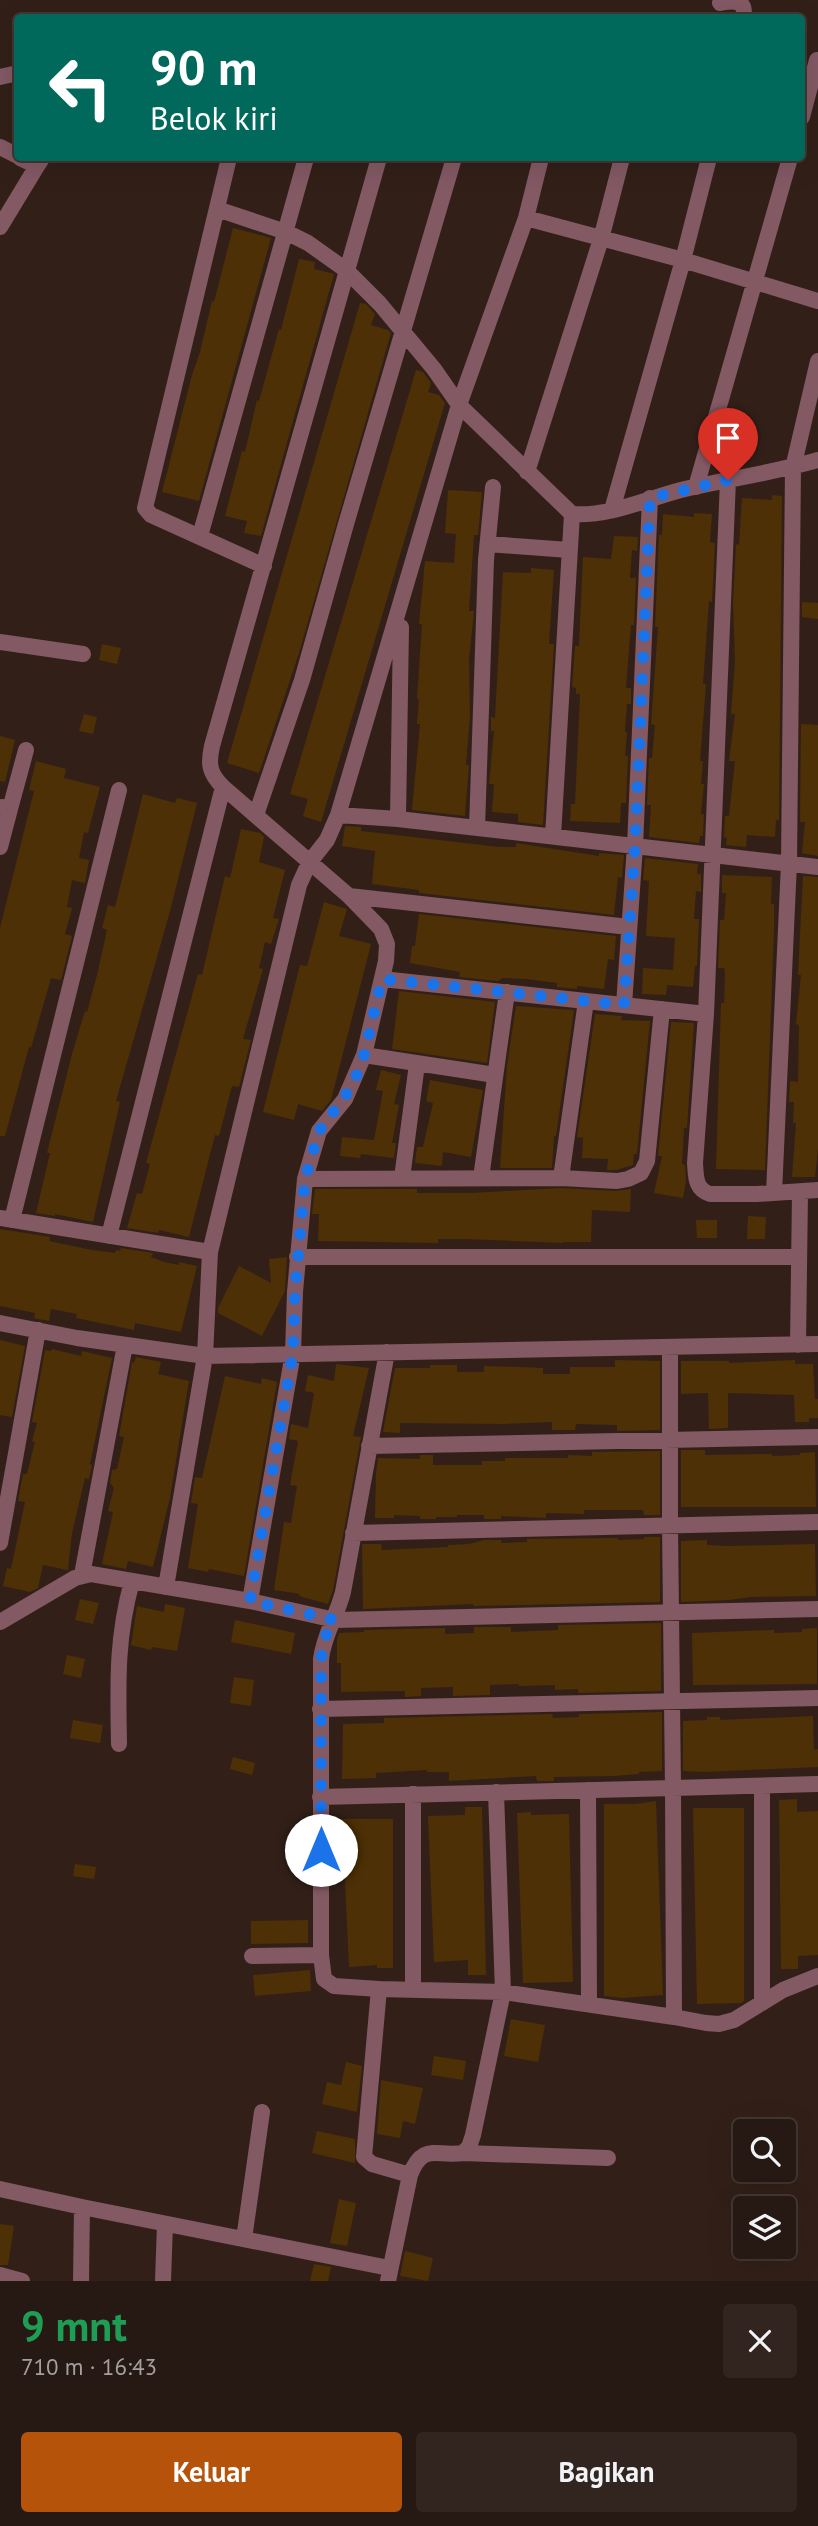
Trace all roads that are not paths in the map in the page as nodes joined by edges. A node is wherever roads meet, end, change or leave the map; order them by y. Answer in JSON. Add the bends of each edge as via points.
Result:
{"nodes":[{"id":1,"x":720,"y":3,"type":"dead end"},
{"id":2,"x":744,"y":14,"type":"edge"},
{"id":3,"x":817,"y":60,"type":"edge"},
{"id":4,"x":805,"y":106,"type":"edge"},
{"id":5,"x":228,"y":161,"type":"edge"},
{"id":6,"x":305,"y":161,"type":"edge"},
{"id":7,"x":378,"y":161,"type":"edge"},
{"id":8,"x":453,"y":161,"type":"edge"},
{"id":9,"x":540,"y":161,"type":"edge"},
{"id":10,"x":621,"y":161,"type":"edge"},
{"id":11,"x":708,"y":161,"type":"edge"},
{"id":12,"x":789,"y":161,"type":"edge"},
{"id":13,"x":40,"y":162,"type":"edge"},
{"id":14,"x":217,"y":209,"type":"junction"},
{"id":15,"x":526,"y":218,"type":"junction"},
{"id":16,"x":0,"y":227,"type":"edge"},
{"id":17,"x":286,"y":232,"type":"junction"},
{"id":18,"x":601,"y":239,"type":"junction"},
{"id":19,"x":683,"y":260,"type":"junction"},
{"id":20,"x":346,"y":270,"type":"junction"},
{"id":21,"x":755,"y":282,"type":"junction"},
{"id":22,"x":818,"y":301,"type":"edge"},
{"id":23,"x":403,"y":333,"type":"junction"},
{"id":24,"x":818,"y":361,"type":"edge"},
{"id":25,"x":459,"y":405,"type":"junction"},
{"id":26,"x":818,"y":460,"type":"edge"},
{"id":27,"x":793,"y":468,"type":"junction"},
{"id":28,"x":527,"y":472,"type":"junction"},
{"id":29,"x":728,"y":480,"type":"junction"},
{"id":30,"x":696,"y":486,"type":"junction"},
{"id":31,"x":493,"y":487,"type":"dead end"},
{"id":32,"x":650,"y":498,"type":"junction"},
{"id":33,"x":612,"y":510,"type":"junction"},
{"id":34,"x":572,"y":514,"type":"junction"},
{"id":35,"x":200,"y":536,"type":"junction"},
{"id":36,"x":488,"y":544,"type":"junction"},
{"id":37,"x":569,"y":550,"type":"junction"},
{"id":38,"x":264,"y":566,"type":"junction"},
{"id":39,"x":401,"y":607,"type":"junction"},
{"id":40,"x":0,"y":642,"type":"edge"},
{"id":41,"x":83,"y":654,"type":"dead end"},
{"id":42,"x":26,"y":750,"type":"dead end"},
{"id":43,"x":223,"y":787,"type":"junction"},
{"id":44,"x":119,"y":790,"type":"dead end"},
{"id":45,"x":5,"y":808,"type":"edge"},
{"id":46,"x":256,"y":814,"type":"junction"},
{"id":47,"x":338,"y":815,"type":"junction"},
{"id":48,"x":398,"y":819,"type":"junction"},
{"id":49,"x":477,"y":828,"type":"junction"},
{"id":50,"x":553,"y":836,"type":"junction"},
{"id":51,"x":635,"y":846,"type":"junction"},
{"id":52,"x":0,"y":847,"type":"edge"},
{"id":53,"x":712,"y":855,"type":"junction"},
{"id":54,"x":309,"y":863,"type":"junction"},
{"id":55,"x":789,"y":863,"type":"junction"},
{"id":56,"x":818,"y":867,"type":"edge"},
{"id":57,"x":349,"y":896,"type":"junction"},
{"id":58,"x":629,"y":927,"type":"junction"},
{"id":59,"x":382,"y":979,"type":"junction"},
{"id":60,"x":507,"y":992,"type":"junction"},
{"id":61,"x":586,"y":1001,"type":"junction"},
{"id":62,"x":624,"y":1005,"type":"junction"},
{"id":63,"x":662,"y":1009,"type":"junction"},
{"id":64,"x":706,"y":1014,"type":"junction"},
{"id":65,"x":364,"y":1055,"type":"junction"},
{"id":66,"x":417,"y":1064,"type":"junction"},
{"id":67,"x":495,"y":1074,"type":"junction"},
{"id":68,"x":402,"y":1178,"type":"junction"},
{"id":69,"x":481,"y":1178,"type":"junction"},
{"id":70,"x":561,"y":1178,"type":"junction"},
{"id":71,"x":305,"y":1179,"type":"junction"},
{"id":72,"x":818,"y":1190,"type":"edge"},
{"id":73,"x":800,"y":1192,"type":"junction"},
{"id":74,"x":774,"y":1193,"type":"junction"},
{"id":75,"x":6,"y":1219,"type":"edge"},
{"id":76,"x":109,"y":1236,"type":"junction"},
{"id":77,"x":210,"y":1252,"type":"junction"},
{"id":78,"x":297,"y":1257,"type":"junction"},
{"id":79,"x":799,"y":1257,"type":"junction"},
{"id":80,"x":0,"y":1323,"type":"edge"},
{"id":81,"x":38,"y":1331,"type":"junction"},
{"id":82,"x":125,"y":1345,"type":"junction"},
{"id":83,"x":798,"y":1345,"type":"junction"},
{"id":84,"x":818,"y":1345,"type":"edge"},
{"id":85,"x":670,"y":1347,"type":"junction"},
{"id":86,"x":387,"y":1352,"type":"junction"},
{"id":87,"x":293,"y":1353,"type":"junction"},
{"id":88,"x":205,"y":1356,"type":"junction"},
{"id":89,"x":818,"y":1437,"type":"edge"},
{"id":90,"x":672,"y":1439,"type":"junction"},
{"id":91,"x":369,"y":1446,"type":"junction"},
{"id":92,"x":818,"y":1522,"type":"edge"},
{"id":93,"x":670,"y":1525,"type":"junction"},
{"id":94,"x":353,"y":1533,"type":"junction"},
{"id":95,"x":0,"y":1542,"type":"edge"},
{"id":96,"x":82,"y":1575,"type":"junction"},
{"id":97,"x":132,"y":1581,"type":"junction"},
{"id":98,"x":166,"y":1587,"type":"junction"},
{"id":99,"x":250,"y":1601,"type":"junction"},
{"id":100,"x":818,"y":1609,"type":"edge"},
{"id":101,"x":672,"y":1612,"type":"junction"},
{"id":102,"x":335,"y":1620,"type":"junction"},
{"id":103,"x":0,"y":1622,"type":"edge"},
{"id":104,"x":818,"y":1698,"type":"edge"},
{"id":105,"x":672,"y":1703,"type":"junction"},
{"id":106,"x":320,"y":1709,"type":"junction"},
{"id":107,"x":119,"y":1744,"type":"dead end"},
{"id":108,"x":818,"y":1784,"type":"edge"},
{"id":109,"x":761,"y":1786,"type":"junction"},
{"id":110,"x":673,"y":1788,"type":"junction"},
{"id":111,"x":588,"y":1790,"type":"junction"},
{"id":112,"x":496,"y":1792,"type":"junction"},
{"id":113,"x":413,"y":1794,"type":"junction"},
{"id":114,"x":320,"y":1797,"type":"junction"},
{"id":115,"x":321,"y":1955,"type":"junction"},
{"id":116,"x":252,"y":1956,"type":"dead end"},
{"id":117,"x":818,"y":1976,"type":"edge"},
{"id":118,"x":379,"y":1989,"type":"junction"},
{"id":119,"x":414,"y":1989,"type":"junction"},
{"id":120,"x":503,"y":1992,"type":"junction"},
{"id":121,"x":589,"y":2003,"type":"junction"},
{"id":122,"x":762,"y":2003,"type":"junction"},
{"id":123,"x":674,"y":2017,"type":"junction"},
{"id":124,"x":261,"y":2112,"type":"dead end"},
{"id":125,"x":463,"y":2153,"type":"junction"},
{"id":126,"x":608,"y":2158,"type":"dead end"},
{"id":127,"x":410,"y":2175,"type":"junction"},
{"id":128,"x":0,"y":2189,"type":"edge"},
{"id":129,"x":82,"y":2207,"type":"junction"},
{"id":130,"x":165,"y":2224,"type":"junction"},
{"id":131,"x":244,"y":2239,"type":"junction"},
{"id":132,"x":388,"y":2274,"type":"edge"},
{"id":133,"x":0,"y":2276,"type":"edge"},
{"id":134,"x":22,"y":2281,"type":"edge"},
{"id":135,"x":80,"y":2281,"type":"edge"},
{"id":136,"x":163,"y":2281,"type":"edge"}],
"edges":[{"from":1,"to":2,"type":"street","via":[[742,2]]},
{"from":3,"to":4,"type":"street"},
{"from":5,"to":14,"type":"street"},
{"from":6,"to":17,"type":"street"},
{"from":7,"to":20,"type":"street"},
{"from":8,"to":23,"type":"street"},
{"from":9,"to":15,"type":"street"},
{"from":10,"to":18,"type":"street"},
{"from":11,"to":19,"type":"street"},
{"from":12,"to":21,"type":"street"},
{"from":13,"to":16,"type":"street"},
{"from":14,"to":17,"type":"street"},
{"from":14,"to":35,"type":"street","via":[[145,504],[150,515]]},
{"from":15,"to":18,"type":"street"},
{"from":15,"to":25,"type":"street"},
{"from":17,"to":20,"type":"street"},
{"from":17,"to":35,"type":"street"},
{"from":18,"to":19,"type":"street"},
{"from":18,"to":28,"type":"street"},
{"from":19,"to":21,"type":"street"},
{"from":19,"to":33,"type":"street"},
{"from":20,"to":23,"type":"street"},
{"from":20,"to":38,"type":"street"},
{"from":21,"to":22,"type":"street"},
{"from":21,"to":30,"type":"street"},
{"from":23,"to":25,"type":"street"},
{"from":23,"to":46,"type":"street","via":[[302,680]]},
{"from":24,"to":27,"type":"street"},
{"from":25,"to":28,"type":"street"},
{"from":25,"to":39,"type":"street"},
{"from":26,"to":27,"type":"street"},
{"from":27,"to":29,"type":"street"},
{"from":27,"to":55,"type":"street"},
{"from":28,"to":34,"type":"street"},
{"from":29,"to":30,"type":"street"},
{"from":29,"to":53,"type":"street"},
{"from":30,"to":32,"type":"street"},
{"from":31,"to":36,"type":"street"},
{"from":32,"to":33,"type":"street"},
{"from":32,"to":51,"type":"street"},
{"from":33,"to":34,"type":"street"},
{"from":34,"to":37,"type":"street"},
{"from":35,"to":38,"type":"street"},
{"from":36,"to":37,"type":"street"},
{"from":36,"to":49,"type":"street"},
{"from":37,"to":50,"type":"street"},
{"from":38,"to":43,"type":"street","via":[[212,746],[209,766]]},
{"from":39,"to":47,"type":"street"},
{"from":39,"to":48,"type":"street"},
{"from":40,"to":41,"type":"street"},
{"from":42,"to":45,"type":"street"},
{"from":43,"to":46,"type":"street"},
{"from":43,"to":76,"type":"street"},
{"from":44,"to":75,"type":"street"},
{"from":45,"to":52,"type":"street"},
{"from":46,"to":54,"type":"street"},
{"from":47,"to":48,"type":"street"},
{"from":47,"to":54,"type":"street","via":[[321,851]]},
{"from":48,"to":49,"type":"street"},
{"from":49,"to":50,"type":"street"},
{"from":50,"to":51,"type":"street"},
{"from":51,"to":53,"type":"street"},
{"from":51,"to":58,"type":"street"},
{"from":53,"to":55,"type":"street"},
{"from":53,"to":64,"type":"street"},
{"from":54,"to":57,"type":"street"},
{"from":54,"to":77,"type":"street","via":[[299,885]]},
{"from":55,"to":56,"type":"street"},
{"from":55,"to":74,"type":"street"},
{"from":57,"to":58,"type":"street"},
{"from":57,"to":59,"type":"street","via":[[384,936]]},
{"from":58,"to":62,"type":"street"},
{"from":59,"to":60,"type":"street"},
{"from":59,"to":65,"type":"street"},
{"from":60,"to":61,"type":"street"},
{"from":60,"to":67,"type":"street"},
{"from":61,"to":62,"type":"street"},
{"from":61,"to":70,"type":"street"},
{"from":62,"to":63,"type":"street"},
{"from":63,"to":64,"type":"street"},
{"from":63,"to":70,"type":"street","via":[[645,1168],[628,1179]]},
{"from":64,"to":74,"type":"street","via":[[696,1182],[710,1194]]},
{"from":65,"to":66,"type":"street"},
{"from":65,"to":71,"type":"street","via":[[345,1098],[319,1131]]},
{"from":66,"to":67,"type":"street"},
{"from":66,"to":68,"type":"street"},
{"from":67,"to":69,"type":"street"},
{"from":68,"to":69,"type":"street"},
{"from":68,"to":71,"type":"street"},
{"from":69,"to":70,"type":"street"},
{"from":71,"to":78,"type":"street"},
{"from":72,"to":73,"type":"street"},
{"from":73,"to":74,"type":"street"},
{"from":73,"to":79,"type":"street"},
{"from":75,"to":76,"type":"street"},
{"from":76,"to":77,"type":"street"},
{"from":77,"to":88,"type":"street"},
{"from":78,"to":79,"type":"street"},
{"from":78,"to":87,"type":"street"},
{"from":79,"to":83,"type":"street"},
{"from":80,"to":81,"type":"street"},
{"from":81,"to":82,"type":"street"},
{"from":81,"to":95,"type":"street"},
{"from":82,"to":88,"type":"street"},
{"from":82,"to":96,"type":"street"},
{"from":83,"to":84,"type":"street"},
{"from":83,"to":85,"type":"street"},
{"from":85,"to":86,"type":"street"},
{"from":85,"to":90,"type":"street"},
{"from":86,"to":87,"type":"street"},
{"from":86,"to":91,"type":"street"},
{"from":87,"to":88,"type":"street"},
{"from":87,"to":99,"type":"street"},
{"from":88,"to":98,"type":"street"},
{"from":89,"to":90,"type":"street"},
{"from":90,"to":91,"type":"street"},
{"from":90,"to":93,"type":"street"},
{"from":91,"to":94,"type":"street"},
{"from":92,"to":93,"type":"street"},
{"from":93,"to":94,"type":"street"},
{"from":93,"to":101,"type":"street"},
{"from":94,"to":102,"type":"street"},
{"from":96,"to":97,"type":"street"},
{"from":96,"to":103,"type":"street"},
{"from":97,"to":98,"type":"street"},
{"from":97,"to":107,"type":"street","via":[[118,1649]]},
{"from":98,"to":99,"type":"street"},
{"from":99,"to":102,"type":"street"},
{"from":100,"to":101,"type":"street"},
{"from":101,"to":102,"type":"street"},
{"from":101,"to":105,"type":"street"},
{"from":102,"to":106,"type":"street","via":[[322,1646]]},
{"from":104,"to":105,"type":"street"},
{"from":105,"to":106,"type":"street"},
{"from":105,"to":110,"type":"street"},
{"from":106,"to":114,"type":"street"},
{"from":108,"to":109,"type":"street"},
{"from":109,"to":110,"type":"street"},
{"from":109,"to":122,"type":"street"},
{"from":110,"to":111,"type":"street"},
{"from":110,"to":123,"type":"street"},
{"from":111,"to":112,"type":"street"},
{"from":111,"to":121,"type":"street"},
{"from":112,"to":113,"type":"street"},
{"from":112,"to":120,"type":"street"},
{"from":113,"to":114,"type":"street"},
{"from":113,"to":119,"type":"street"},
{"from":114,"to":115,"type":"street"},
{"from":115,"to":116,"type":"street"},
{"from":115,"to":118,"type":"street","via":[[328,1983]]},
{"from":117,"to":122,"type":"street"},
{"from":118,"to":119,"type":"street"},
{"from":118,"to":127,"type":"street","via":[[364,2157],[372,2164]]},
{"from":119,"to":120,"type":"street"},
{"from":120,"to":121,"type":"street"},
{"from":120,"to":125,"type":"street","via":[[473,2135]]},
{"from":121,"to":123,"type":"street"},
{"from":122,"to":123,"type":"street","via":[[719,2024]]},
{"from":124,"to":131,"type":"street"},
{"from":125,"to":126,"type":"street"},
{"from":125,"to":127,"type":"street","via":[[423,2154]]},
{"from":127,"to":132,"type":"street"},
{"from":128,"to":129,"type":"street"},
{"from":129,"to":130,"type":"street"},
{"from":129,"to":135,"type":"street"},
{"from":130,"to":131,"type":"street"},
{"from":130,"to":136,"type":"street"},
{"from":131,"to":132,"type":"street"},
{"from":133,"to":134,"type":"street"}]}
